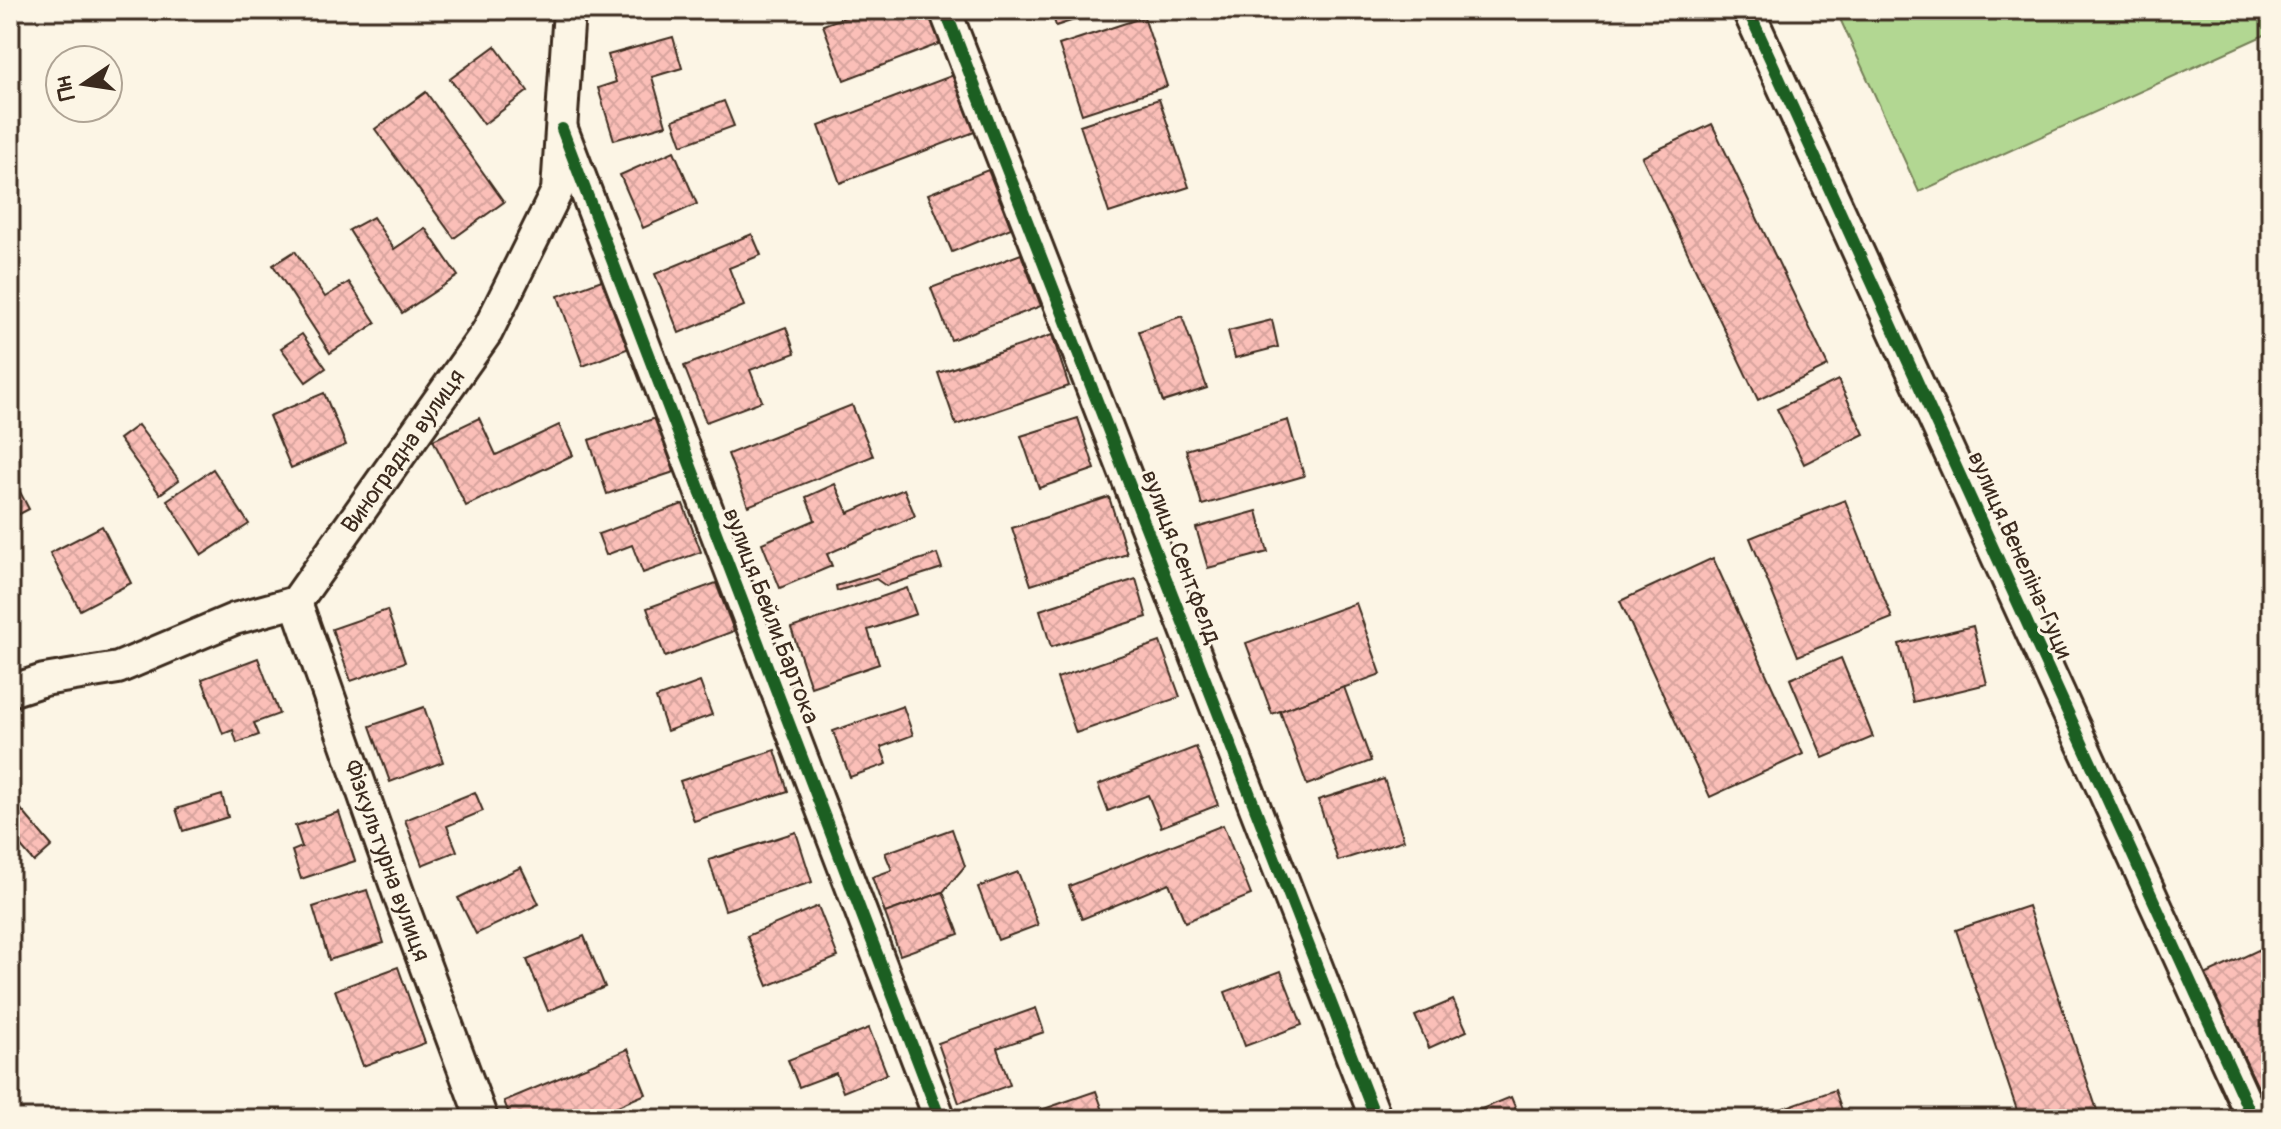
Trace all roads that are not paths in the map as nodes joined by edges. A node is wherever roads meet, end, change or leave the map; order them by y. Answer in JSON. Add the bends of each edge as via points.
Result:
{"nodes":[{"id":1,"x":569,"y":10,"type":"edge"},
{"id":2,"x":945,"y":10,"type":"edge"},
{"id":3,"x":1748,"y":10,"type":"edge"},
{"id":4,"x":562,"y":129,"type":"junction"},
{"id":5,"x":296,"y":602,"type":"junction"},
{"id":6,"x":10,"y":691,"type":"edge"},
{"id":7,"x":482,"y":1119,"type":"edge"},
{"id":8,"x":940,"y":1119,"type":"edge"},
{"id":9,"x":1376,"y":1119,"type":"edge"},
{"id":10,"x":2253,"y":1119,"type":"edge"}],
"edges":[{"from":1,"to":4,"type":"street","name":"Виноградна вулиця"},
{"from":2,"to":9,"type":"street","name":"вулиця Сентфелд"},
{"from":3,"to":10,"type":"street","name":"вулиця Венеліна-Гуци"},
{"from":4,"to":5,"type":"street","name":"Виноградна вулиця","via":[[557,191],[487,332]]},
{"from":4,"to":8,"type":"street","name":"вулиця Бейли Бартока"},
{"from":5,"to":6,"type":"street","via":[[234,619],[118,668]]},
{"from":5,"to":7,"type":"street","name":"Фізкультурна вулиця"}]}
